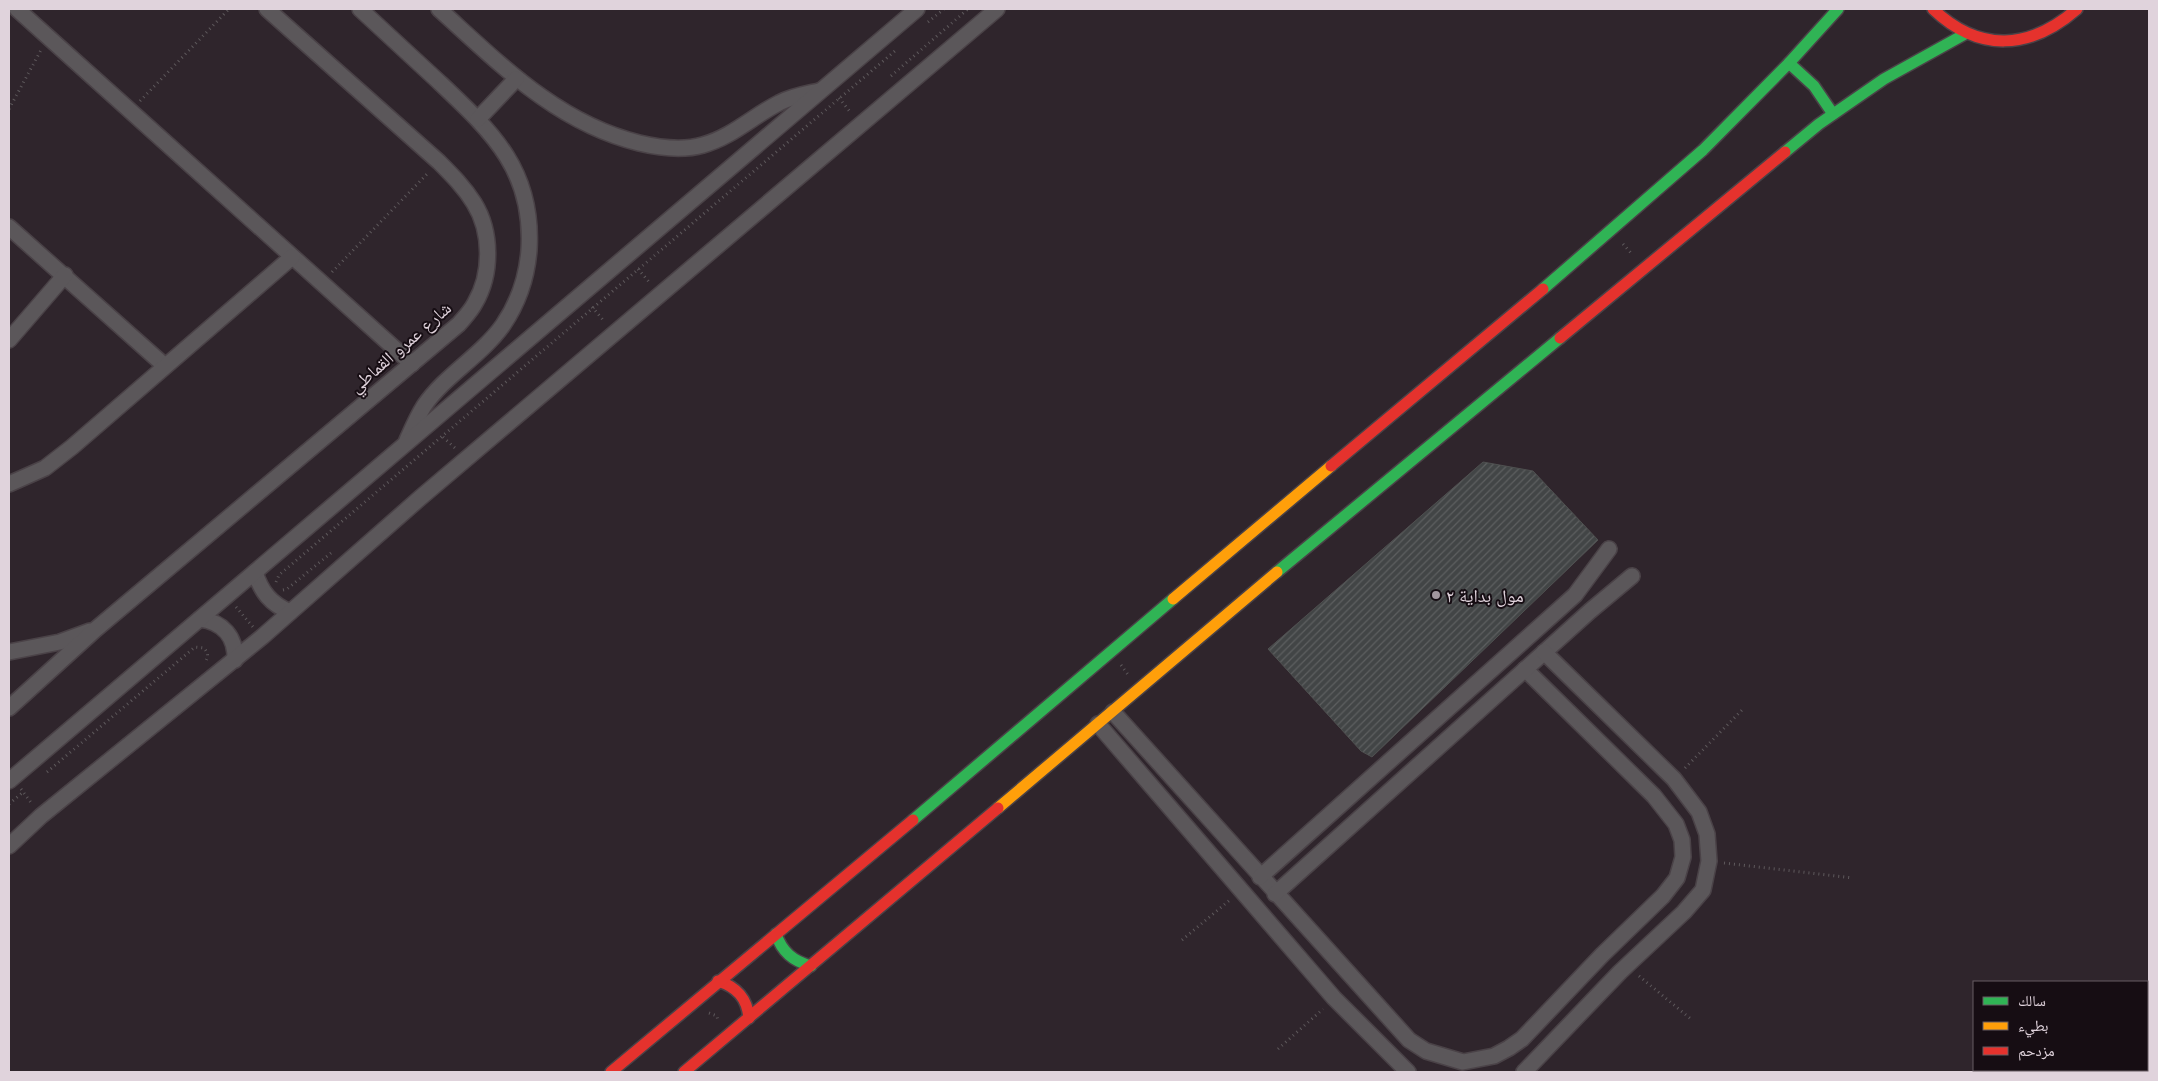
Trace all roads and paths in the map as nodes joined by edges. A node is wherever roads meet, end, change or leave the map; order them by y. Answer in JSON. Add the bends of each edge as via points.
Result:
{"nodes":[{"id":1,"x":17,"y":9,"type":"edge"},
{"id":2,"x":229,"y":9,"type":"edge"},
{"id":3,"x":267,"y":9,"type":"edge"},
{"id":4,"x":360,"y":9,"type":"edge"},
{"id":5,"x":440,"y":9,"type":"edge"},
{"id":6,"x":917,"y":9,"type":"edge"},
{"id":7,"x":944,"y":9,"type":"edge"},
{"id":8,"x":997,"y":9,"type":"edge"},
{"id":9,"x":1838,"y":9,"type":"edge"},
{"id":10,"x":1933,"y":9,"type":"edge"},
{"id":11,"x":2077,"y":9,"type":"edge"},
{"id":12,"x":922,"y":28,"type":"dead end"},
{"id":13,"x":1965,"y":34,"type":"junction"},
{"id":14,"x":48,"y":37,"type":"junction"},
{"id":15,"x":899,"y":47,"type":"dead end"},
{"id":16,"x":1789,"y":63,"type":"junction"},
{"id":17,"x":516,"y":79,"type":"junction"},
{"id":18,"x":825,"y":87,"type":"junction"},
{"id":19,"x":840,"y":98,"type":"junction"},
{"id":20,"x":9,"y":109,"type":"edge"},
{"id":21,"x":131,"y":111,"type":"junction"},
{"id":22,"x":1833,"y":114,"type":"junction"},
{"id":23,"x":478,"y":119,"type":"junction"},
{"id":24,"x":860,"y":125,"type":"junction"},
{"id":25,"x":439,"y":162,"type":"junction"},
{"id":26,"x":9,"y":227,"type":"edge"},
{"id":27,"x":1612,"y":231,"type":"junction"},
{"id":28,"x":1631,"y":238,"type":"dead end"},
{"id":29,"x":1624,"y":245,"type":"junction"},
{"id":30,"x":1640,"y":248,"type":"dead end"},
{"id":31,"x":1616,"y":251,"type":"dead end"},
{"id":32,"x":627,"y":255,"type":"junction"},
{"id":33,"x":1633,"y":255,"type":"junction"},
{"id":34,"x":292,"y":257,"type":"junction"},
{"id":35,"x":1625,"y":261,"type":"dead end"},
{"id":36,"x":1644,"y":268,"type":"junction"},
{"id":37,"x":639,"y":270,"type":"junction"},
{"id":38,"x":65,"y":276,"type":"junction"},
{"id":39,"x":321,"y":283,"type":"junction"},
{"id":40,"x":580,"y":295,"type":"junction"},
{"id":41,"x":660,"y":295,"type":"junction"},
{"id":42,"x":592,"y":308,"type":"junction"},
{"id":43,"x":614,"y":333,"type":"junction"},
{"id":44,"x":9,"y":340,"type":"edge"},
{"id":45,"x":412,"y":364,"type":"junction"},
{"id":46,"x":165,"y":366,"type":"junction"},
{"id":47,"x":429,"y":423,"type":"junction"},
{"id":48,"x":443,"y":437,"type":"junction"},
{"id":49,"x":405,"y":444,"type":"junction"},
{"id":50,"x":460,"y":454,"type":"junction"},
{"id":51,"x":448,"y":455,"type":"dead end"},
{"id":52,"x":9,"y":484,"type":"edge"},
{"id":53,"x":1609,"y":548,"type":"dead end"},
{"id":54,"x":333,"y":551,"type":"dead end"},
{"id":55,"x":255,"y":572,"type":"junction"},
{"id":56,"x":1632,"y":576,"type":"dead end"},
{"id":57,"x":227,"y":596,"type":"junction"},
{"id":58,"x":1559,"y":609,"type":"junction"},
{"id":59,"x":290,"y":612,"type":"junction"},
{"id":60,"x":200,"y":618,"type":"junction"},
{"id":61,"x":1573,"y":626,"type":"junction"},
{"id":62,"x":96,"y":629,"type":"junction"},
{"id":63,"x":262,"y":637,"type":"junction"},
{"id":64,"x":9,"y":652,"type":"edge"},
{"id":65,"x":1544,"y":652,"type":"junction"},
{"id":66,"x":1129,"y":659,"type":"dead end"},
{"id":67,"x":235,"y":660,"type":"junction"},
{"id":68,"x":197,"y":668,"type":"dead end"},
{"id":69,"x":1525,"y":669,"type":"junction"},
{"id":70,"x":1114,"y":672,"type":"dead end"},
{"id":71,"x":9,"y":708,"type":"edge"},
{"id":72,"x":1742,"y":710,"type":"dead end"},
{"id":73,"x":1113,"y":712,"type":"junction"},
{"id":74,"x":1098,"y":724,"type":"junction"},
{"id":75,"x":46,"y":773,"type":"dead end"},
{"id":76,"x":1674,"y":779,"type":"junction"},
{"id":77,"x":11,"y":780,"type":"edge"},
{"id":78,"x":1179,"y":785,"type":"junction"},
{"id":79,"x":31,"y":786,"type":"dead end"},
{"id":80,"x":23,"y":792,"type":"junction"},
{"id":81,"x":39,"y":797,"type":"dead end"},
{"id":82,"x":1164,"y":800,"type":"junction"},
{"id":83,"x":31,"y":803,"type":"junction"},
{"id":84,"x":9,"y":804,"type":"edge"},
{"id":85,"x":24,"y":809,"type":"dead end"},
{"id":86,"x":41,"y":816,"type":"junction"},
{"id":87,"x":9,"y":846,"type":"edge"},
{"id":88,"x":1709,"y":861,"type":"junction"},
{"id":89,"x":1260,"y":877,"type":"junction"},
{"id":90,"x":1853,"y":878,"type":"dead end"},
{"id":91,"x":1241,"y":891,"type":"junction"},
{"id":92,"x":1275,"y":894,"type":"junction"},
{"id":93,"x":776,"y":934,"type":"junction"},
{"id":94,"x":1182,"y":940,"type":"dead end"},
{"id":95,"x":1602,"y":955,"type":"junction"},
{"id":96,"x":811,"y":966,"type":"junction"},
{"id":97,"x":1623,"y":969,"type":"junction"},
{"id":98,"x":718,"y":981,"type":"junction"},
{"id":99,"x":1334,"y":998,"type":"junction"},
{"id":100,"x":749,"y":1018,"type":"junction"},
{"id":101,"x":1692,"y":1020,"type":"dead end"},
{"id":102,"x":1278,"y":1048,"type":"dead end"},
{"id":103,"x":611,"y":1072,"type":"edge"},
{"id":104,"x":684,"y":1072,"type":"edge"},
{"id":105,"x":1408,"y":1072,"type":"edge"},
{"id":106,"x":1524,"y":1072,"type":"edge"}],
"edges":[{"from":1,"to":14,"type":"street"},
{"from":2,"to":21,"type":"path"},
{"from":3,"to":25,"type":"street","name":"شارع عمرو القماطي"},
{"from":4,"to":23,"type":"street"},
{"from":5,"to":17,"type":"street"},
{"from":6,"to":18,"type":"street"},
{"from":7,"to":12,"type":"path"},
{"from":8,"to":24,"type":"street"},
{"from":9,"to":16,"type":"street"},
{"from":10,"to":13,"type":"street"},
{"from":11,"to":13,"type":"street","via":[[2066,21],[2041,35],[2014,42],[1989,41]]},
{"from":13,"to":22,"type":"street","via":[[1911,63]]},
{"from":14,"to":20,"type":"path"},
{"from":14,"to":21,"type":"street"},
{"from":15,"to":19,"type":"path"},
{"from":16,"to":22,"type":"street","via":[[1814,86]]},
{"from":16,"to":27,"type":"street","via":[[1703,150]]},
{"from":17,"to":18,"type":"street","via":[[554,107],[591,127],[631,141],[672,149],[719,140],[780,102]]},
{"from":17,"to":23,"type":"street"},
{"from":18,"to":19,"type":"path"},
{"from":18,"to":32,"type":"street"},
{"from":19,"to":24,"type":"path"},
{"from":19,"to":37,"type":"path"},
{"from":21,"to":34,"type":"street"},
{"from":22,"to":36,"type":"street"},
{"from":23,"to":49,"type":"street","via":[[497,140],[521,185],[530,235],[528,261],[513,309],[502,326],[424,406]]},
{"from":24,"to":41,"type":"street"},
{"from":25,"to":39,"type":"path"},
{"from":25,"to":45,"type":"street","name":"شارع عمرو القماطي","via":[[460,183],[475,205],[484,229],[488,254],[485,280],[475,304],[458,324]]},
{"from":26,"to":38,"type":"street"},
{"from":27,"to":29,"type":"path"},
{"from":27,"to":93,"type":"street"},
{"from":28,"to":29,"type":"path"},
{"from":29,"to":31,"type":"path"},
{"from":29,"to":33,"type":"path"},
{"from":30,"to":33,"type":"path"},
{"from":32,"to":37,"type":"path"},
{"from":32,"to":40,"type":"street"},
{"from":33,"to":35,"type":"path"},
{"from":33,"to":36,"type":"path"},
{"from":34,"to":39,"type":"street"},
{"from":34,"to":46,"type":"street"},
{"from":36,"to":73,"type":"street"},
{"from":37,"to":41,"type":"path"},
{"from":37,"to":42,"type":"path"},
{"from":38,"to":44,"type":"street"},
{"from":38,"to":46,"type":"street"},
{"from":39,"to":45,"type":"street"},
{"from":40,"to":42,"type":"path"},
{"from":40,"to":47,"type":"street"},
{"from":41,"to":43,"type":"street"},
{"from":42,"to":43,"type":"path"},
{"from":42,"to":48,"type":"path"},
{"from":43,"to":50,"type":"street"},
{"from":45,"to":62,"type":"street","name":"شارع عمرو القماطي"},
{"from":46,"to":52,"type":"street","via":[[66,453],[45,468]]},
{"from":47,"to":48,"type":"path"},
{"from":47,"to":49,"type":"street"},
{"from":48,"to":50,"type":"path"},
{"from":48,"to":54,"type":"path","via":[[279,576],[276,585],[288,589]]},
{"from":49,"to":55,"type":"street"},
{"from":50,"to":51,"type":"path"},
{"from":50,"to":59,"type":"street"},
{"from":53,"to":58,"type":"street","via":[[1575,595]]},
{"from":55,"to":57,"type":"street"},
{"from":55,"to":59,"type":"street","via":[[261,590],[273,604]]},
{"from":56,"to":61,"type":"street"},
{"from":57,"to":60,"type":"street"},
{"from":57,"to":63,"type":"path"},
{"from":58,"to":61,"type":"street"},
{"from":58,"to":89,"type":"street"},
{"from":59,"to":63,"type":"street"},
{"from":60,"to":67,"type":"street","via":[[224,628],[233,642]]},
{"from":60,"to":77,"type":"street"},
{"from":61,"to":65,"type":"street"},
{"from":62,"to":64,"type":"street","name":"شارع عمرو القماطي","via":[[60,642]]},
{"from":62,"to":71,"type":"street","name":"شارع عمرو القماطي"},
{"from":63,"to":67,"type":"street"},
{"from":65,"to":69,"type":"street"},
{"from":65,"to":76,"type":"street"},
{"from":66,"to":70,"type":"path"},
{"from":67,"to":86,"type":"street"},
{"from":68,"to":75,"type":"path","via":[[208,655],[200,646]]},
{"from":69,"to":92,"type":"street"},
{"from":69,"to":95,"type":"street","via":[[1654,796],[1676,824],[1682,840],[1683,857],[1677,878],[1663,896]]},
{"from":72,"to":76,"type":"path"},
{"from":73,"to":74,"type":"street"},
{"from":73,"to":78,"type":"street"},
{"from":74,"to":82,"type":"street"},
{"from":74,"to":96,"type":"street"},
{"from":76,"to":88,"type":"street","via":[[1699,812],[1707,834]]},
{"from":77,"to":80,"type":"path"},
{"from":78,"to":82,"type":"street"},
{"from":78,"to":89,"type":"street"},
{"from":79,"to":80,"type":"path"},
{"from":80,"to":83,"type":"path"},
{"from":80,"to":84,"type":"path"},
{"from":81,"to":83,"type":"path"},
{"from":82,"to":91,"type":"street"},
{"from":83,"to":85,"type":"path"},
{"from":83,"to":86,"type":"path"},
{"from":86,"to":87,"type":"street"},
{"from":88,"to":90,"type":"path"},
{"from":88,"to":97,"type":"street","via":[[1703,890]]},
{"from":89,"to":92,"type":"street"},
{"from":91,"to":94,"type":"path"},
{"from":91,"to":99,"type":"street"},
{"from":92,"to":95,"type":"street","via":[[1408,1040],[1426,1051],[1463,1062],[1494,1056],[1522,1039]]},
{"from":93,"to":96,"type":"street","via":[[784,952],[801,964]]},
{"from":93,"to":98,"type":"street"},
{"from":95,"to":97,"type":"street"},
{"from":96,"to":100,"type":"street"},
{"from":97,"to":101,"type":"path"},
{"from":97,"to":106,"type":"street"},
{"from":98,"to":100,"type":"street","via":[[735,987],[741,994],[746,1001]]},
{"from":98,"to":103,"type":"street"},
{"from":99,"to":102,"type":"path"},
{"from":99,"to":105,"type":"street"},
{"from":100,"to":104,"type":"street"}]}
